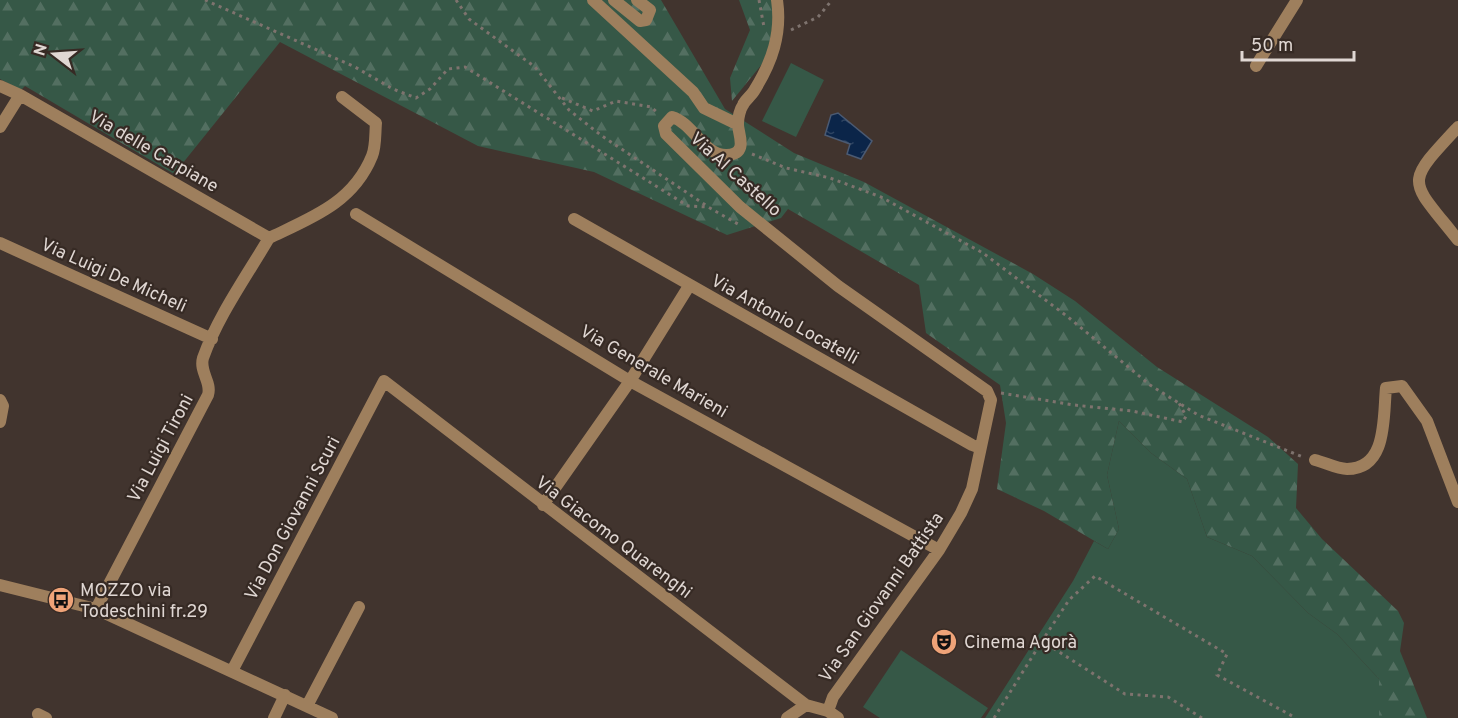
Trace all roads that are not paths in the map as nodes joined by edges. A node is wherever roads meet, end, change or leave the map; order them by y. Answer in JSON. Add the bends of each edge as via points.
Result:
{"nodes":[{"id":1,"x":593,"y":0,"type":"edge"},
{"id":2,"x":614,"y":0,"type":"edge"},
{"id":3,"x":637,"y":0,"type":"edge"},
{"id":4,"x":777,"y":0,"type":"edge"},
{"id":5,"x":1296,"y":0,"type":"edge"},
{"id":6,"x":1256,"y":66,"type":"dead end"},
{"id":7,"x":0,"y":86,"type":"edge"},
{"id":8,"x":20,"y":95,"type":"junction"},
{"id":9,"x":342,"y":98,"type":"dead end"},
{"id":10,"x":737,"y":124,"type":"junction"},
{"id":11,"x":0,"y":127,"type":"edge"},
{"id":12,"x":1458,"y":127,"type":"edge"},
{"id":13,"x":356,"y":214,"type":"dead end"},
{"id":14,"x":574,"y":219,"type":"dead end"},
{"id":15,"x":269,"y":238,"type":"junction"},
{"id":16,"x":1458,"y":240,"type":"edge"},
{"id":17,"x":0,"y":243,"type":"edge"},
{"id":18,"x":690,"y":286,"type":"junction"},
{"id":19,"x":212,"y":339,"type":"junction"},
{"id":20,"x":384,"y":381,"type":"joint"},
{"id":21,"x":630,"y":381,"type":"junction"},
{"id":22,"x":989,"y":395,"type":"joint"},
{"id":23,"x":0,"y":400,"type":"edge"},
{"id":24,"x":0,"y":422,"type":"edge"},
{"id":25,"x":980,"y":448,"type":"junction"},
{"id":26,"x":1315,"y":460,"type":"road end"},
{"id":27,"x":1458,"y":502,"type":"edge"},
{"id":28,"x":543,"y":505,"type":"junction"},
{"id":29,"x":939,"y":550,"type":"junction"},
{"id":30,"x":0,"y":585,"type":"edge"},
{"id":31,"x":360,"y":607,"type":"dead end"},
{"id":32,"x":96,"y":609,"type":"junction"},
{"id":33,"x":232,"y":671,"type":"junction"},
{"id":34,"x":285,"y":695,"type":"junction"},
{"id":35,"x":806,"y":705,"type":"junction"},
{"id":36,"x":307,"y":706,"type":"junction"},
{"id":37,"x":833,"y":715,"type":"edge"},
{"id":38,"x":274,"y":718,"type":"edge"},
{"id":39,"x":332,"y":718,"type":"edge"},
{"id":40,"x":787,"y":718,"type":"edge"}],
"edges":[{"from":1,"to":10,"type":"street","via":[[686,85],[704,108]]},
{"from":2,"to":3,"type":"street","via":[[640,21],[646,20],[650,10]]},
{"from":4,"to":10,"type":"street","name":"Via Al Castello","via":[[779,36]]},
{"from":5,"to":6,"type":"street"},
{"from":7,"to":8,"type":"street"},
{"from":8,"to":11,"type":"street"},
{"from":8,"to":15,"type":"street","name":"Via delle Carpiane"},
{"from":9,"to":15,"type":"street","via":[[376,123],[373,155],[355,184],[332,208]]},
{"from":10,"to":22,"type":"street","name":"Via Al Castello","via":[[741,146],[734,154],[725,155],[714,152],[681,120],[672,117],[664,126],[666,134],[740,207],[838,286]]},
{"from":12,"to":16,"type":"street","via":[[1419,171],[1417,182]]},
{"from":13,"to":21,"type":"street","name":"Via Generale Marieni"},
{"from":14,"to":18,"type":"street","name":"Via Antonio Locatelli"},
{"from":15,"to":19,"type":"street","name":"Via Luigi Tironi"},
{"from":17,"to":19,"type":"street","name":"Via Luigi De Micheli"},
{"from":18,"to":21,"type":"street"},
{"from":18,"to":25,"type":"street","name":"Via Antonio Locatelli"},
{"from":19,"to":32,"type":"street","name":"Via Luigi Tironi","via":[[202,364],[208,394]]},
{"from":20,"to":28,"type":"street","name":"Via Giacomo Quarenghi"},
{"from":20,"to":33,"type":"street","name":"Via Don Giovanni Scuri"},
{"from":21,"to":28,"type":"street"},
{"from":21,"to":29,"type":"street","name":"Via Generale Marieni"},
{"from":22,"to":25,"type":"street","name":"Via San Giovanni Battista"},
{"from":23,"to":24,"type":"street"},
{"from":25,"to":29,"type":"street","name":"Via San Giovanni Battista","via":[[972,489]]},
{"from":26,"to":27,"type":"street","via":[[1347,469],[1368,463],[1380,443],[1386,388],[1402,386],[1426,421]]},
{"from":28,"to":35,"type":"street","name":"Via Giacomo Quarenghi"},
{"from":29,"to":37,"type":"street","name":"Via San Giovanni Battista","via":[[833,697]]},
{"from":30,"to":32,"type":"street"},
{"from":31,"to":36,"type":"street"},
{"from":32,"to":33,"type":"street"},
{"from":33,"to":34,"type":"street"},
{"from":34,"to":36,"type":"street"},
{"from":34,"to":38,"type":"street"},
{"from":35,"to":37,"type":"street","name":"Via Giacomo Quarenghi"},
{"from":35,"to":40,"type":"street"},
{"from":36,"to":39,"type":"street"}]}
